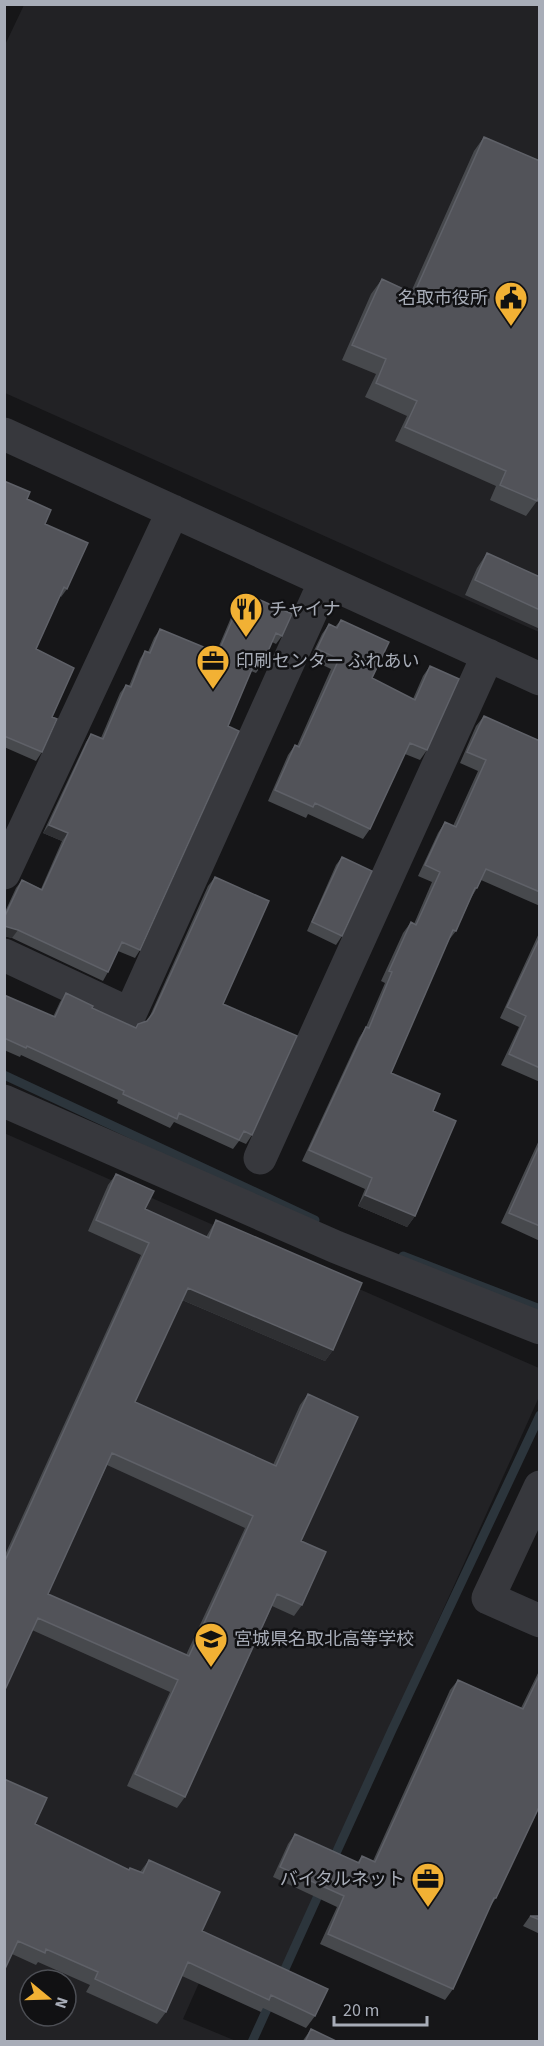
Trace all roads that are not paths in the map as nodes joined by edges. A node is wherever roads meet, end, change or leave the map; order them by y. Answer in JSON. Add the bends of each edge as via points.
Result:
{"nodes":[{"id":1,"x":4,"y":434,"type":"edge"},
{"id":2,"x":173,"y":511,"type":"junction"},
{"id":3,"x":325,"y":581,"type":"junction"},
{"id":4,"x":488,"y":655,"type":"junction"},
{"id":5,"x":540,"y":679,"type":"edge"},
{"id":6,"x":7,"y":859,"type":"edge"},
{"id":7,"x":4,"y":955,"type":"edge"},
{"id":8,"x":4,"y":1101,"type":"edge"},
{"id":9,"x":260,"y":1158,"type":"dead end"},
{"id":10,"x":540,"y":1328,"type":"edge"},
{"id":11,"x":540,"y":1487,"type":"edge"},
{"id":12,"x":540,"y":1622,"type":"edge"}],
"edges":[{"from":1,"to":2,"type":"street"},
{"from":2,"to":3,"type":"street"},
{"from":2,"to":6,"type":"street"},
{"from":3,"to":4,"type":"street"},
{"from":3,"to":7,"type":"street","via":[[130,1014]]},
{"from":4,"to":5,"type":"street"},
{"from":4,"to":9,"type":"street"},
{"from":8,"to":10,"type":"street","via":[[336,1247]]},
{"from":11,"to":12,"type":"street","via":[[488,1598]]}]}
